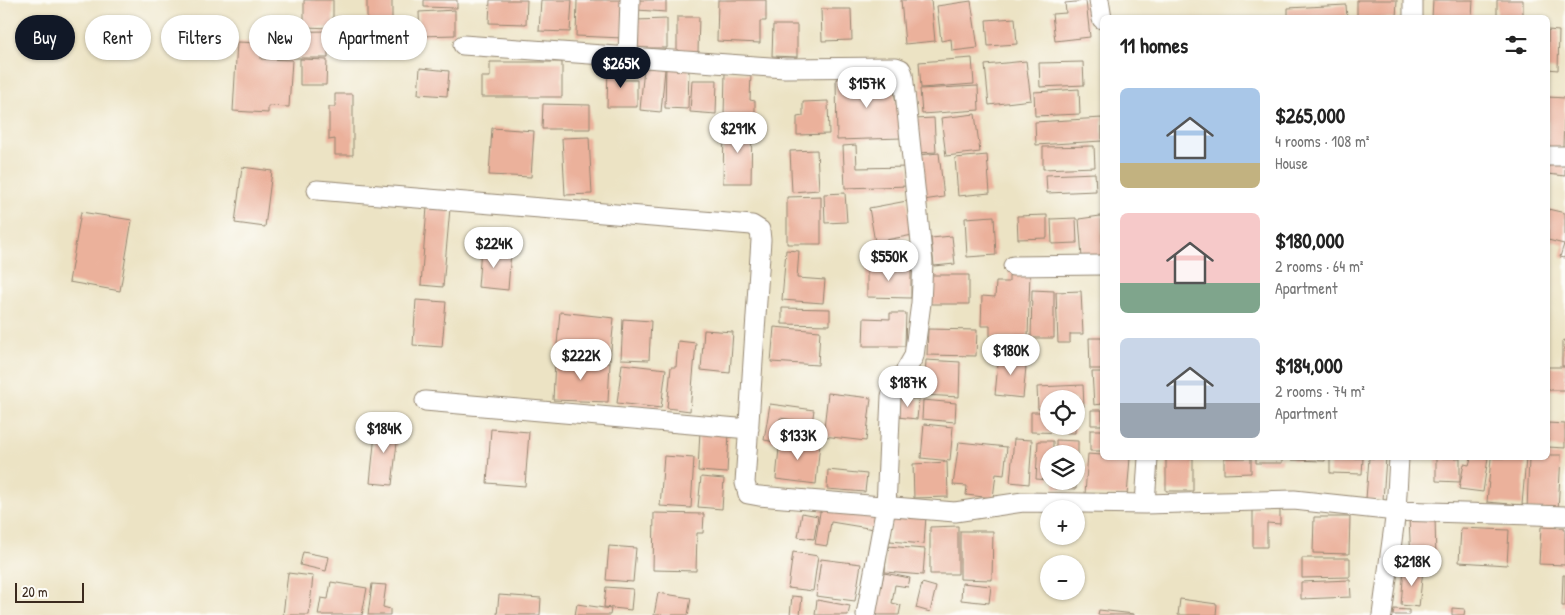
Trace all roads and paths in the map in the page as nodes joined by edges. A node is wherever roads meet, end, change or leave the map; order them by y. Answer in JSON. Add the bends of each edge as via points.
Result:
{"nodes":[{"id":1,"x":630,"y":0,"type":"edge"},
{"id":2,"x":1099,"y":0,"type":"edge"},
{"id":3,"x":1413,"y":0,"type":"edge"},
{"id":4,"x":1101,"y":15,"type":"edge"},
{"id":5,"x":1413,"y":15,"type":"edge"},
{"id":6,"x":464,"y":45,"type":"dead end"},
{"id":7,"x":628,"y":56,"type":"junction"},
{"id":8,"x":1550,"y":156,"type":"edge"},
{"id":9,"x":1565,"y":156,"type":"edge"},
{"id":10,"x":317,"y":190,"type":"dead end"},
{"id":11,"x":1100,"y":265,"type":"edge"},
{"id":12,"x":1013,"y":266,"type":"dead end"},
{"id":13,"x":425,"y":401,"type":"dead end"},
{"id":14,"x":748,"y":429,"type":"junction"},
{"id":15,"x":1148,"y":460,"type":"edge"},
{"id":16,"x":1399,"y":460,"type":"edge"},
{"id":17,"x":1145,"y":504,"type":"junction"},
{"id":18,"x":886,"y":507,"type":"junction"},
{"id":19,"x":1396,"y":510,"type":"junction"},
{"id":20,"x":1565,"y":516,"type":"edge"},
{"id":21,"x":866,"y":615,"type":"edge"},
{"id":22,"x":1382,"y":615,"type":"edge"}],
"edges":[{"from":1,"to":7,"type":"street"},
{"from":2,"to":4,"type":"street"},
{"from":3,"to":5,"type":"street"},
{"from":6,"to":7,"type":"street"},
{"from":7,"to":18,"type":"street","via":[[785,68],[896,67],[904,74],[922,262],[921,303],[914,356],[891,396]]},
{"from":8,"to":9,"type":"street"},
{"from":10,"to":14,"type":"street","via":[[752,226],[760,230]]},
{"from":11,"to":12,"type":"street"},
{"from":13,"to":14,"type":"street"},
{"from":14,"to":18,"type":"street","via":[[745,483],[748,494]]},
{"from":15,"to":17,"type":"street"},
{"from":16,"to":19,"type":"street"},
{"from":17,"to":18,"type":"street","via":[[1023,502],[955,512]]},
{"from":17,"to":19,"type":"street","via":[[1294,500]]},
{"from":18,"to":21,"type":"street"},
{"from":19,"to":20,"type":"street"},
{"from":19,"to":22,"type":"street"}]}
